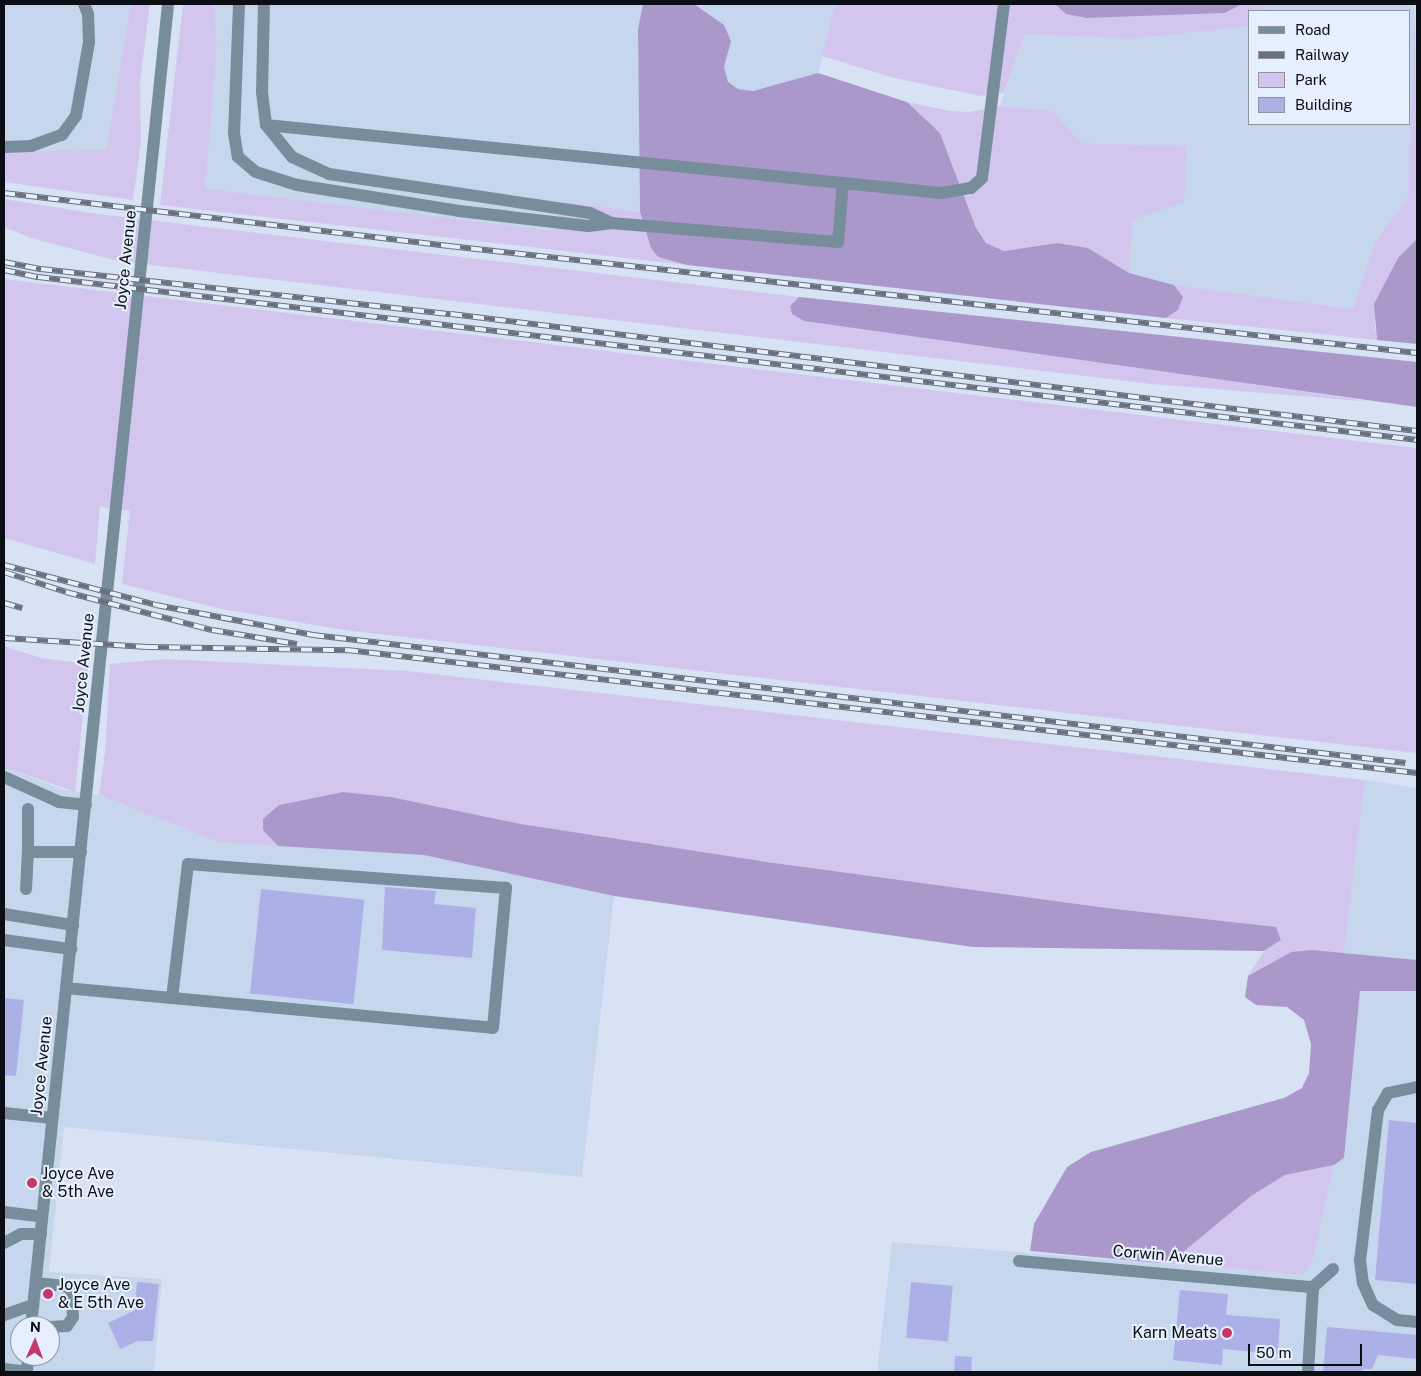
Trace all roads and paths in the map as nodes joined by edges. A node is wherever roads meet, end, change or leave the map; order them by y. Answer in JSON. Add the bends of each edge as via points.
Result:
{"nodes":[{"id":1,"x":84,"y":4,"type":"edge"},
{"id":2,"x":168,"y":4,"type":"edge"},
{"id":3,"x":239,"y":4,"type":"edge"},
{"id":4,"x":264,"y":4,"type":"edge"},
{"id":5,"x":1004,"y":4,"type":"edge"},
{"id":6,"x":266,"y":125,"type":"junction"},
{"id":7,"x":4,"y":147,"type":"edge"},
{"id":8,"x":843,"y":183,"type":"junction"},
{"id":9,"x":611,"y":223,"type":"junction"},
{"id":10,"x":4,"y":777,"type":"edge"},
{"id":11,"x":86,"y":805,"type":"junction"},
{"id":12,"x":28,"y":809,"type":"dead end"},
{"id":13,"x":28,"y":852,"type":"junction"},
{"id":14,"x":81,"y":852,"type":"junction"},
{"id":15,"x":26,"y":889,"type":"dead end"},
{"id":16,"x":4,"y":914,"type":"edge"},
{"id":17,"x":73,"y":925,"type":"junction"},
{"id":18,"x":4,"y":940,"type":"edge"},
{"id":19,"x":71,"y":949,"type":"junction"},
{"id":20,"x":66,"y":988,"type":"junction"},
{"id":21,"x":172,"y":998,"type":"junction"},
{"id":22,"x":1417,"y":1086,"type":"edge"},
{"id":23,"x":4,"y":1113,"type":"edge"},
{"id":24,"x":52,"y":1118,"type":"junction"},
{"id":25,"x":4,"y":1212,"type":"edge"},
{"id":26,"x":42,"y":1217,"type":"junction"},
{"id":27,"x":41,"y":1234,"type":"junction"},
{"id":28,"x":4,"y":1243,"type":"edge"},
{"id":29,"x":1019,"y":1261,"type":"dead end"},
{"id":30,"x":1333,"y":1269,"type":"dead end"},
{"id":31,"x":36,"y":1283,"type":"junction"},
{"id":32,"x":1313,"y":1287,"type":"junction"},
{"id":33,"x":33,"y":1305,"type":"junction"},
{"id":34,"x":4,"y":1315,"type":"edge"},
{"id":35,"x":32,"y":1316,"type":"edge"},
{"id":36,"x":1417,"y":1322,"type":"edge"},
{"id":37,"x":60,"y":1326,"type":"edge"},
{"id":38,"x":4,"y":1370,"type":"edge"},
{"id":39,"x":27,"y":1372,"type":"edge"},
{"id":40,"x":1308,"y":1372,"type":"edge"}],
"edges":[{"from":1,"to":7,"type":"street","via":[[88,14],[89,42],[76,116],[62,135],[31,146]]},
{"from":2,"to":11,"type":"street","name":"Joyce Avenue"},
{"from":3,"to":9,"type":"street","via":[[234,133],[238,157],[256,172],[297,185],[459,211],[588,226]]},
{"from":4,"to":6,"type":"street","via":[[262,92]]},
{"from":5,"to":8,"type":"street","via":[[982,178],[971,188],[942,193]]},
{"from":6,"to":8,"type":"street"},
{"from":6,"to":9,"type":"street","via":[[292,156],[329,174],[590,213]]},
{"from":8,"to":9,"type":"street","via":[[838,242]]},
{"from":10,"to":11,"type":"street","via":[[58,802]]},
{"from":11,"to":14,"type":"street","name":"Joyce Avenue"},
{"from":12,"to":13,"type":"street"},
{"from":13,"to":14,"type":"street"},
{"from":13,"to":15,"type":"street"},
{"from":14,"to":17,"type":"street","name":"Joyce Avenue"},
{"from":16,"to":17,"type":"street"},
{"from":17,"to":19,"type":"street","name":"Joyce Avenue"},
{"from":18,"to":19,"type":"street"},
{"from":19,"to":20,"type":"street","name":"Joyce Avenue"},
{"from":20,"to":21,"type":"street"},
{"from":20,"to":24,"type":"street","name":"Joyce Avenue"},
{"from":21,"to":21,"type":"street","via":[[493,1028],[506,888],[188,864]]},
{"from":22,"to":36,"type":"street","via":[[1388,1093],[1378,1110],[1360,1260],[1363,1284],[1373,1305],[1397,1320]]},
{"from":23,"to":24,"type":"street"},
{"from":24,"to":26,"type":"street","name":"Joyce Avenue"},
{"from":25,"to":26,"type":"street"},
{"from":26,"to":27,"type":"street","name":"Joyce Avenue"},
{"from":27,"to":28,"type":"street","via":[[21,1234]]},
{"from":27,"to":31,"type":"street","name":"Joyce Avenue"},
{"from":29,"to":32,"type":"street","name":"Corwin Avenue"},
{"from":30,"to":32,"type":"street"},
{"from":31,"to":33,"type":"street","name":"Joyce Avenue"},
{"from":31,"to":37,"type":"street","via":[[72,1290],[73,1317],[67,1326]]},
{"from":32,"to":40,"type":"street"},
{"from":33,"to":34,"type":"street"},
{"from":33,"to":35,"type":"street","name":"Joyce Avenue"},
{"from":38,"to":39,"type":"street"}]}
